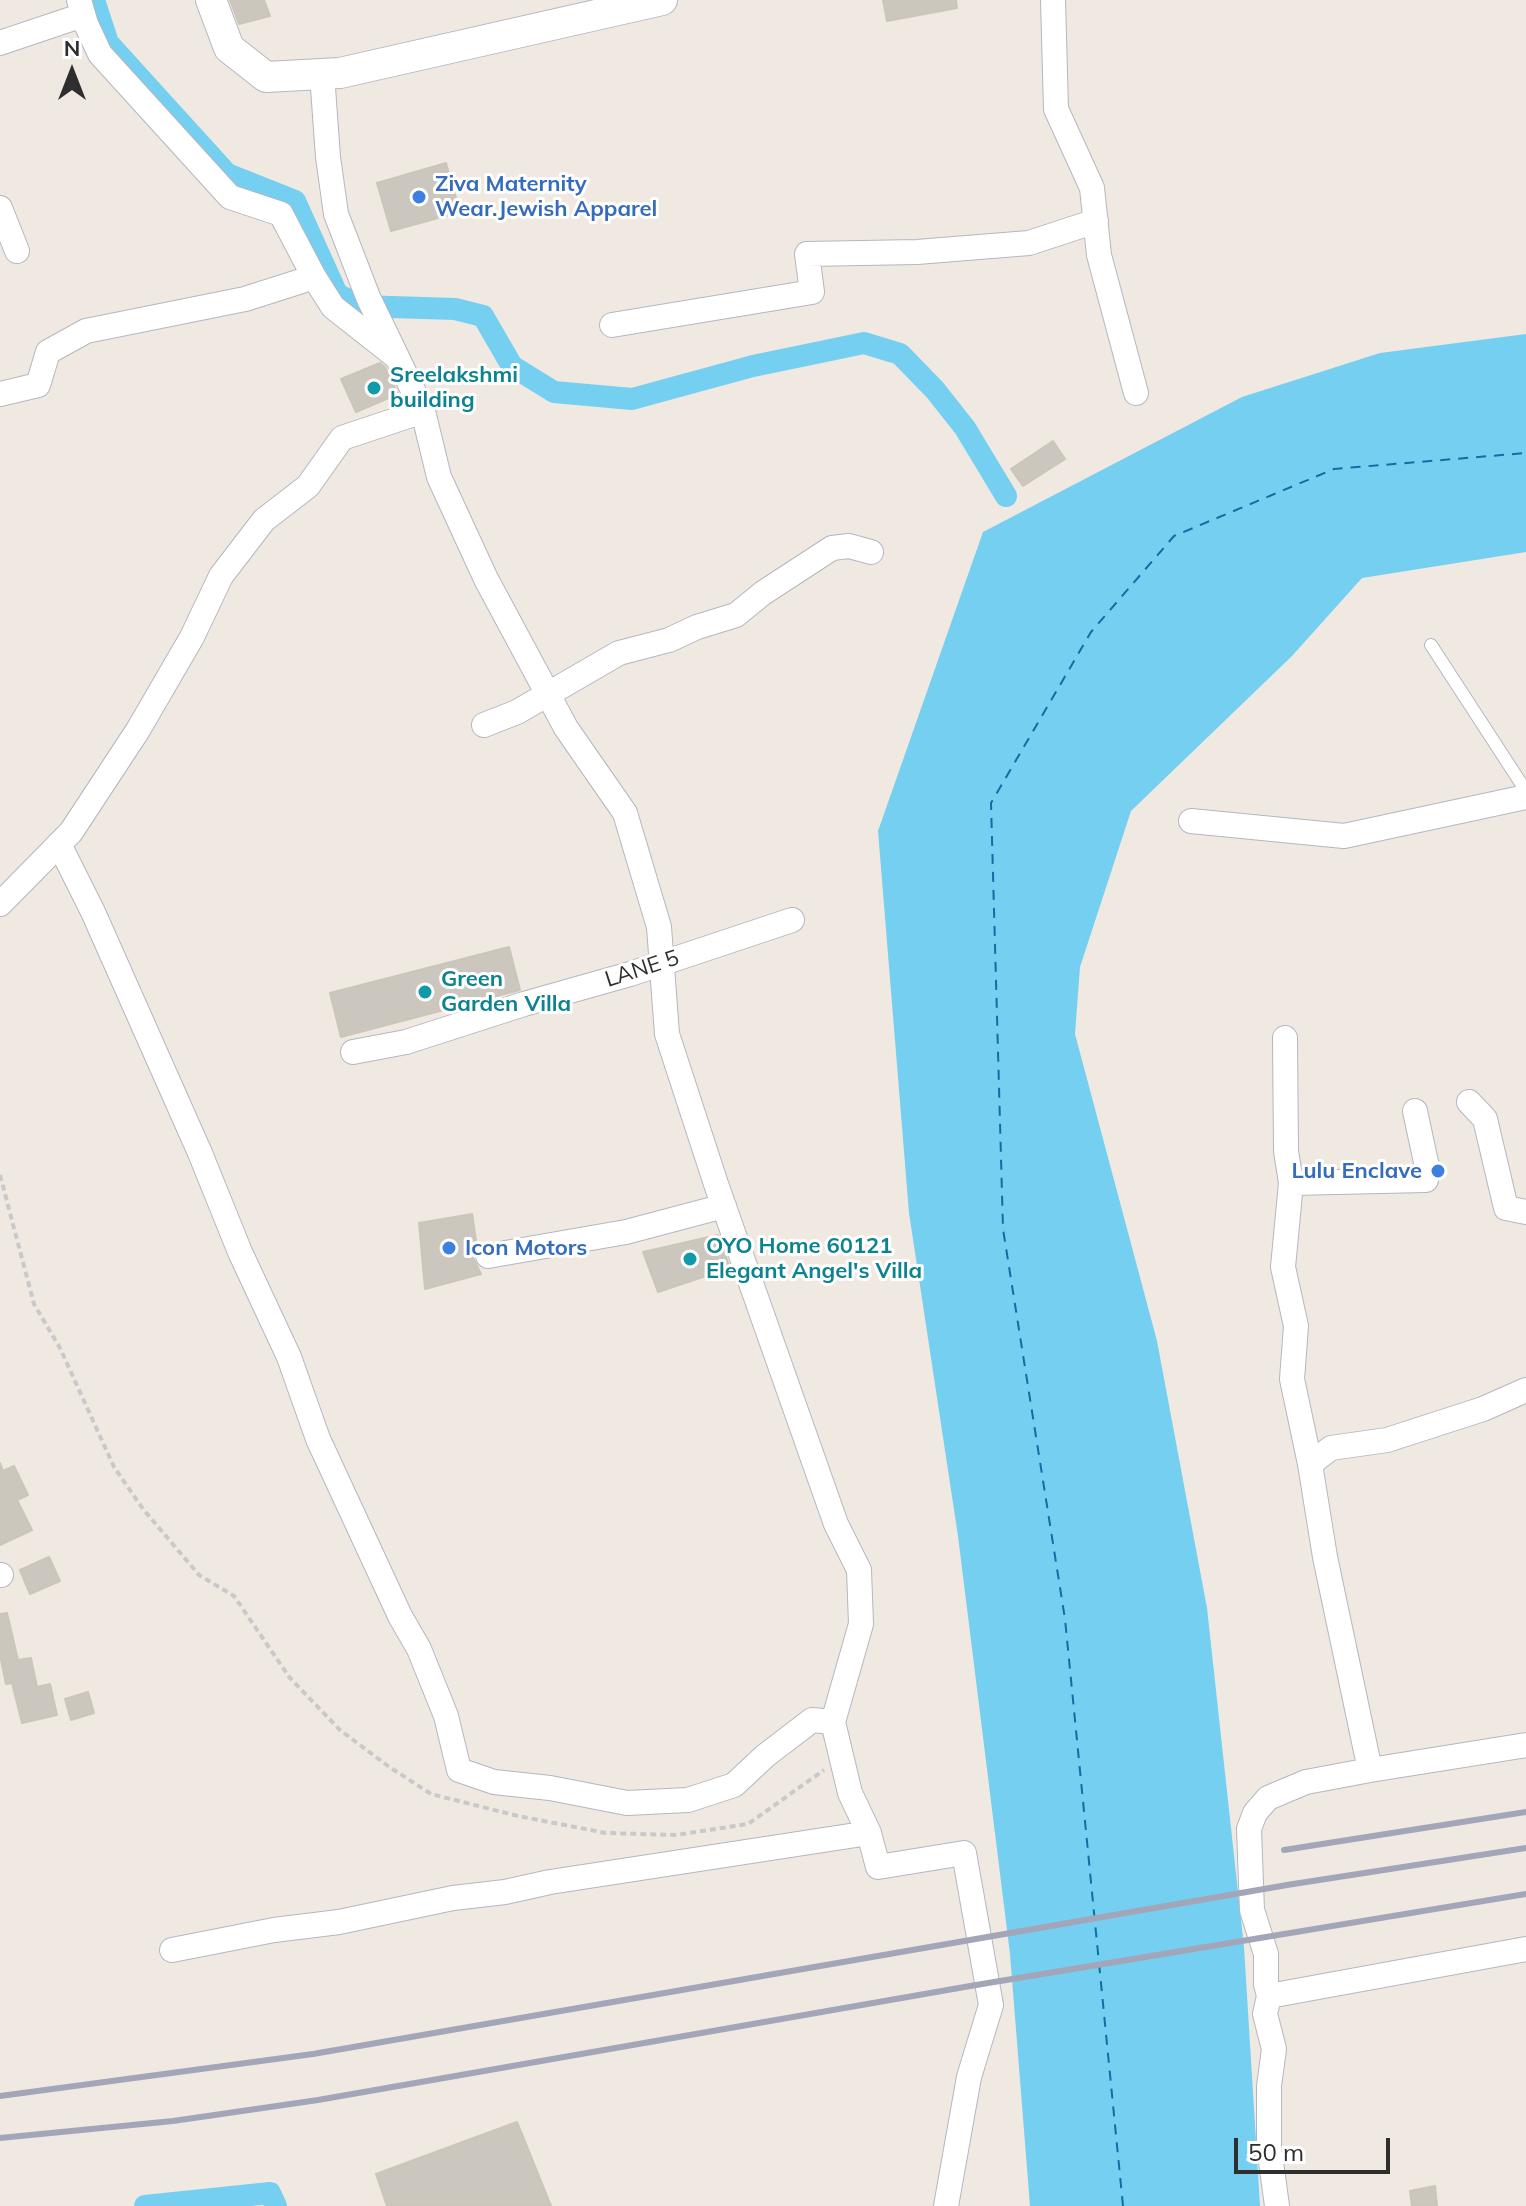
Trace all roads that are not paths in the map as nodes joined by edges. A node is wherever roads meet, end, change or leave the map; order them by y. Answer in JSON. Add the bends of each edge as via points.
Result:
{"nodes":[{"id":1,"x":211,"y":0,"type":"edge"},
{"id":2,"x":662,"y":0,"type":"edge"},
{"id":3,"x":1053,"y":0,"type":"edge"},
{"id":4,"x":593,"y":7,"type":"edge"},
{"id":5,"x":81,"y":8,"type":"edge"},
{"id":6,"x":0,"y":43,"type":"edge"},
{"id":7,"x":322,"y":74,"type":"junction"},
{"id":8,"x":0,"y":208,"type":"edge"},
{"id":9,"x":1096,"y":221,"type":"junction"},
{"id":10,"x":17,"y":251,"type":"dead end"},
{"id":11,"x":314,"y":277,"type":"junction"},
{"id":12,"x":612,"y":325,"type":"dead end"},
{"id":13,"x":398,"y":359,"type":"junction"},
{"id":14,"x":1136,"y":393,"type":"dead end"},
{"id":15,"x":0,"y":394,"type":"edge"},
{"id":16,"x":423,"y":411,"type":"junction"},
{"id":17,"x":871,"y":552,"type":"dead end"},
{"id":18,"x":1431,"y":645,"type":"dead end"},
{"id":19,"x":549,"y":694,"type":"junction"},
{"id":20,"x":484,"y":725,"type":"dead end"},
{"id":21,"x":1526,"y":791,"type":"edge"},
{"id":22,"x":1526,"y":797,"type":"edge"},
{"id":23,"x":1191,"y":821,"type":"dead end"},
{"id":24,"x":59,"y":844,"type":"junction"},
{"id":25,"x":0,"y":904,"type":"edge"},
{"id":26,"x":792,"y":920,"type":"dead end"},
{"id":27,"x":662,"y":963,"type":"junction"},
{"id":28,"x":1285,"y":1038,"type":"dead end"},
{"id":29,"x":353,"y":1052,"type":"dead end"},
{"id":30,"x":1469,"y":1102,"type":"dead end"},
{"id":31,"x":1415,"y":1111,"type":"dead end"},
{"id":32,"x":1291,"y":1183,"type":"junction"},
{"id":33,"x":724,"y":1206,"type":"junction"},
{"id":34,"x":1526,"y":1212,"type":"edge"},
{"id":35,"x":488,"y":1256,"type":"dead end"},
{"id":36,"x":1526,"y":1390,"type":"edge"},
{"id":37,"x":1310,"y":1464,"type":"junction"},
{"id":38,"x":833,"y":1722,"type":"junction"},
{"id":39,"x":1526,"y":1745,"type":"edge"},
{"id":40,"x":1370,"y":1770,"type":"junction"},
{"id":41,"x":869,"y":1833,"type":"junction"},
{"id":42,"x":1526,"y":1949,"type":"edge"},
{"id":43,"x":172,"y":1950,"type":"dead end"},
{"id":44,"x":1269,"y":1996,"type":"junction"},
{"id":45,"x":946,"y":2206,"type":"edge"},
{"id":46,"x":1277,"y":2206,"type":"edge"}],
"edges":[{"from":1,"to":7,"type":"street","via":[[229,48],[266,77]]},
{"from":2,"to":4,"type":"street"},
{"from":3,"to":9,"type":"street","via":[[1056,109],[1092,188]]},
{"from":4,"to":7,"type":"street"},
{"from":5,"to":6,"type":"street"},
{"from":5,"to":11,"type":"street","via":[[100,54],[230,197],[281,214]]},
{"from":7,"to":13,"type":"street","via":[[336,214]]},
{"from":8,"to":10,"type":"street"},
{"from":9,"to":12,"type":"street","via":[[1029,243],[807,254],[812,292]]},
{"from":9,"to":14,"type":"street","via":[[1099,255]]},
{"from":11,"to":13,"type":"street","via":[[333,307]]},
{"from":11,"to":15,"type":"street","via":[[245,299],[86,331],[48,352],[38,385]]},
{"from":13,"to":16,"type":"street"},
{"from":16,"to":19,"type":"street","via":[[439,477],[486,579]]},
{"from":16,"to":24,"type":"street","via":[[342,438],[308,486],[264,520],[221,576],[138,730]]},
{"from":17,"to":19,"type":"street","via":[[832,548],[736,615],[619,653]]},
{"from":18,"to":21,"type":"lane"},
{"from":19,"to":20,"type":"street"},
{"from":19,"to":27,"type":"street","via":[[625,813],[659,927]]},
{"from":22,"to":23,"type":"street","via":[[1344,836]]},
{"from":24,"to":25,"type":"street"},
{"from":24,"to":38,"type":"street","via":[[289,1357],[318,1439],[419,1649],[446,1716],[459,1770],[494,1782],[627,1803],[688,1800],[734,1785],[812,1720]]},
{"from":26,"to":27,"type":"street","name":"LANE 5"},
{"from":27,"to":29,"type":"street","name":"LANE 5","via":[[406,1042]]},
{"from":27,"to":33,"type":"street","via":[[667,1034]]},
{"from":28,"to":32,"type":"street"},
{"from":30,"to":34,"type":"street","via":[[1485,1119],[1506,1208]]},
{"from":31,"to":32,"type":"street","via":[[1426,1180]]},
{"from":32,"to":37,"type":"street","via":[[1283,1267],[1296,1326],[1292,1379]]},
{"from":33,"to":35,"type":"street","via":[[626,1232]]},
{"from":33,"to":38,"type":"street","via":[[836,1524],[859,1570],[861,1624]]},
{"from":36,"to":37,"type":"street","via":[[1387,1440],[1331,1448]]},
{"from":37,"to":40,"type":"street"},
{"from":38,"to":41,"type":"street","via":[[850,1793]]},
{"from":39,"to":40,"type":"street"},
{"from":40,"to":44,"type":"street","via":[[1306,1782],[1268,1798],[1255,1813],[1249,1829],[1252,1910],[1266,1954]]},
{"from":41,"to":43,"type":"street","via":[[453,1898]]},
{"from":41,"to":45,"type":"street","via":[[878,1867],[964,1853],[991,2005],[969,2077]]},
{"from":42,"to":44,"type":"street"},
{"from":44,"to":46,"type":"street","via":[[1265,2014],[1274,2049],[1269,2147]]}]}
